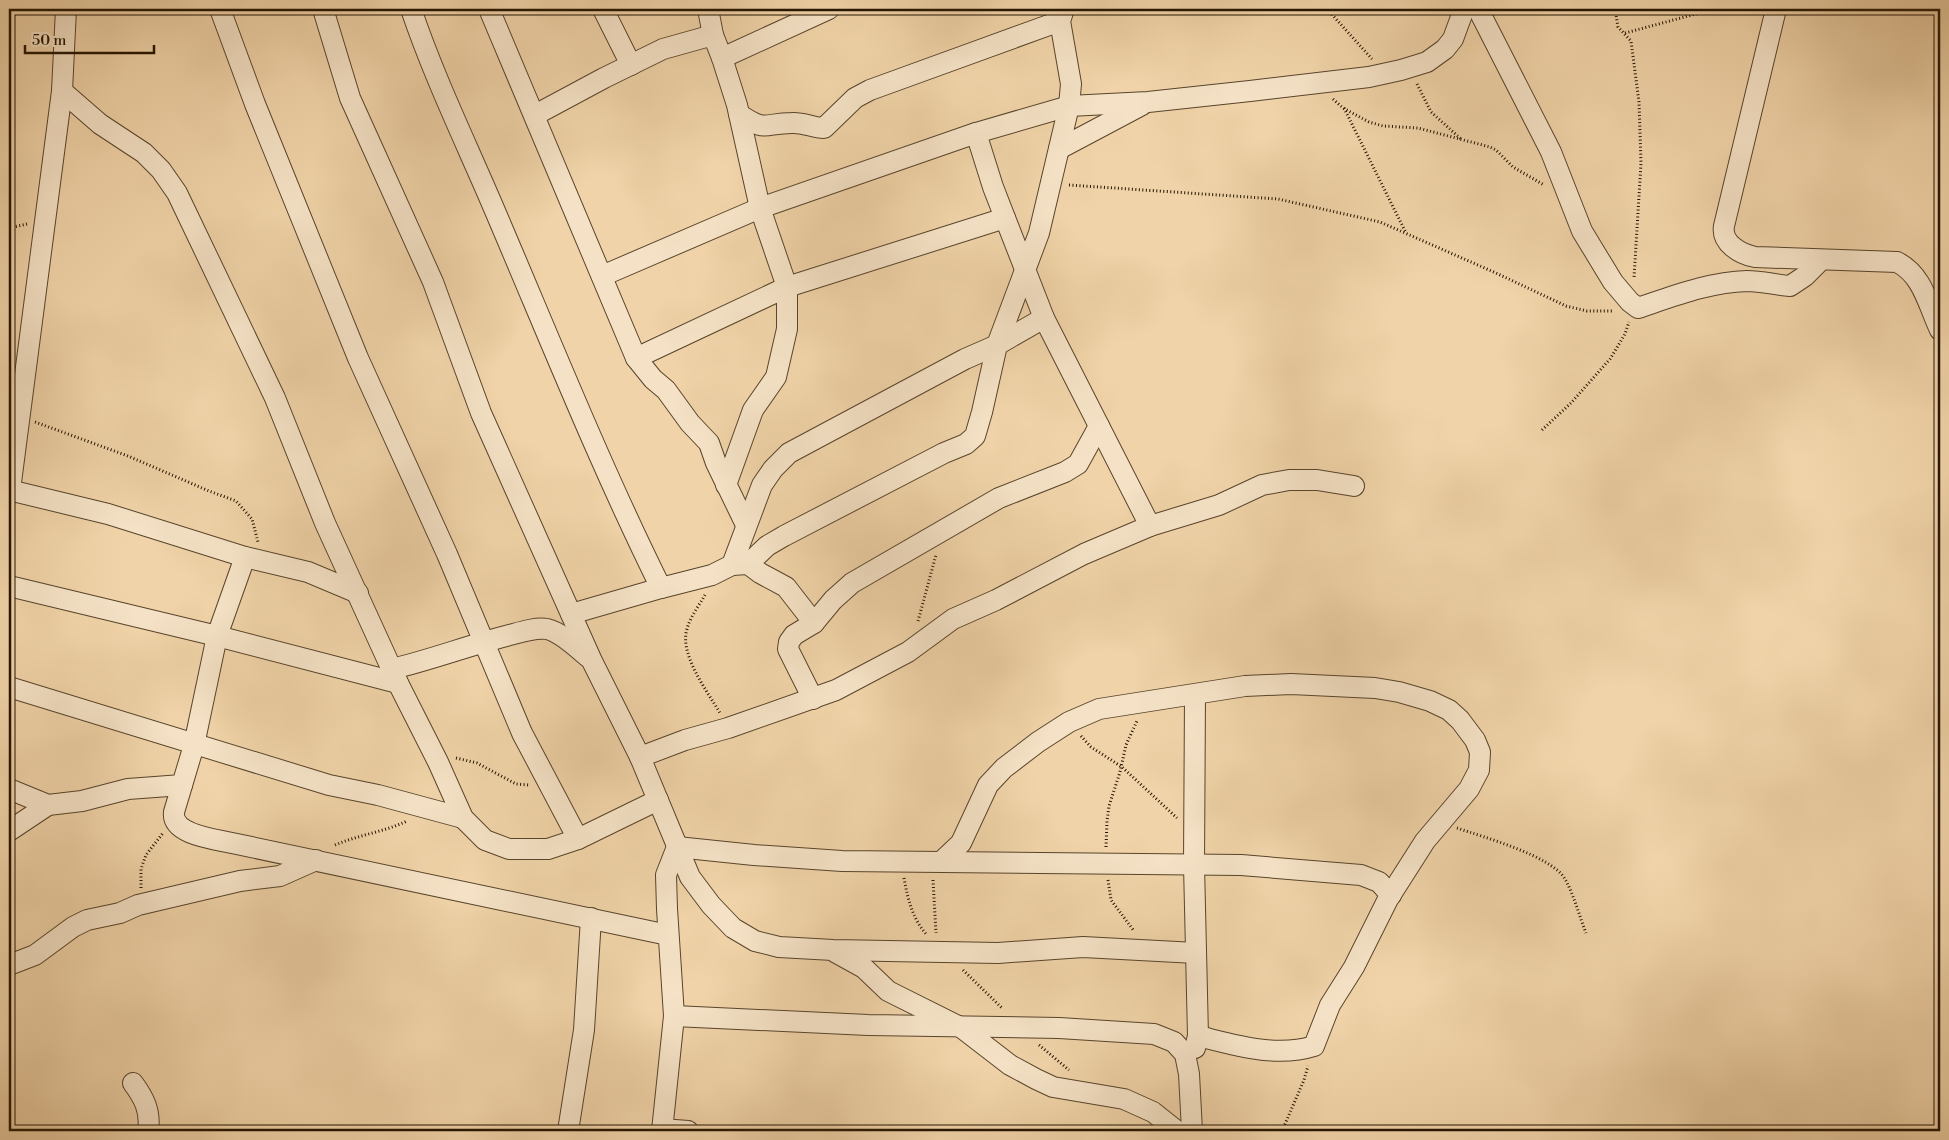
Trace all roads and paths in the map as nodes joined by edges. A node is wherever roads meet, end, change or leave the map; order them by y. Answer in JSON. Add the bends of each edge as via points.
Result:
{"nodes":[{"id":1,"x":66,"y":9,"type":"edge"},
{"id":2,"x":220,"y":9,"type":"edge"},
{"id":3,"x":322,"y":9,"type":"edge"},
{"id":4,"x":410,"y":9,"type":"edge"},
{"id":5,"x":489,"y":9,"type":"edge"},
{"id":6,"x":603,"y":9,"type":"edge"},
{"id":7,"x":708,"y":9,"type":"edge"},
{"id":8,"x":829,"y":9,"type":"edge"},
{"id":9,"x":1327,"y":9,"type":"edge"},
{"id":10,"x":1464,"y":9,"type":"edge"},
{"id":11,"x":1478,"y":9,"type":"edge"},
{"id":12,"x":1615,"y":9,"type":"edge"},
{"id":13,"x":1776,"y":12,"type":"edge"},
{"id":14,"x":1062,"y":15,"type":"edge"},
{"id":15,"x":1625,"y":33,"type":"junction"},
{"id":16,"x":713,"y":35,"type":"junction"},
{"id":17,"x":722,"y":58,"type":"junction"},
{"id":18,"x":631,"y":65,"type":"junction"},
{"id":19,"x":1402,"y":70,"type":"junction"},
{"id":20,"x":1315,"y":84,"type":"junction"},
{"id":21,"x":62,"y":91,"type":"junction"},
{"id":22,"x":1148,"y":102,"type":"junction"},
{"id":23,"x":1069,"y":106,"type":"junction"},
{"id":24,"x":1344,"y":108,"type":"junction"},
{"id":25,"x":739,"y":114,"type":"junction"},
{"id":26,"x":535,"y":115,"type":"junction"},
{"id":27,"x":976,"y":133,"type":"junction"},
{"id":28,"x":1462,"y":140,"type":"junction"},
{"id":29,"x":1059,"y":149,"type":"junction"},
{"id":30,"x":1051,"y":184,"type":"junction"},
{"id":31,"x":1570,"y":202,"type":"junction"},
{"id":32,"x":760,"y":208,"type":"junction"},
{"id":33,"x":1005,"y":218,"type":"junction"},
{"id":34,"x":1406,"y":234,"type":"junction"},
{"id":35,"x":1821,"y":260,"type":"junction"},
{"id":36,"x":1025,"y":271,"type":"junction"},
{"id":37,"x":602,"y":276,"type":"junction"},
{"id":38,"x":787,"y":287,"type":"junction"},
{"id":39,"x":1634,"y":307,"type":"junction"},
{"id":40,"x":1044,"y":318,"type":"junction"},
{"id":41,"x":1940,"y":330,"type":"edge"},
{"id":42,"x":997,"y":345,"type":"junction"},
{"id":43,"x":636,"y":358,"type":"junction"},
{"id":44,"x":20,"y":417,"type":"junction"},
{"id":45,"x":1099,"y":426,"type":"junction"},
{"id":46,"x":1542,"y":430,"type":"dead end"},
{"id":47,"x":726,"y":485,"type":"junction"},
{"id":48,"x":1354,"y":486,"type":"dead end"},
{"id":49,"x":9,"y":490,"type":"edge"},
{"id":50,"x":746,"y":525,"type":"junction"},
{"id":51,"x":1150,"y":526,"type":"junction"},
{"id":52,"x":942,"y":531,"type":"junction"},
{"id":53,"x":252,"y":558,"type":"junction"},
{"id":54,"x":732,"y":567,"type":"junction"},
{"id":55,"x":9,"y":586,"type":"edge"},
{"id":56,"x":661,"y":588,"type":"junction"},
{"id":57,"x":358,"y":593,"type":"junction"},
{"id":58,"x":571,"y":614,"type":"junction"},
{"id":59,"x":814,"y":622,"type":"junction"},
{"id":60,"x":217,"y":636,"type":"junction"},
{"id":61,"x":484,"y":642,"type":"junction"},
{"id":62,"x":908,"y":652,"type":"junction"},
{"id":63,"x":592,"y":661,"type":"junction"},
{"id":64,"x":395,"y":676,"type":"junction"},
{"id":65,"x":9,"y":687,"type":"edge"},
{"id":66,"x":1195,"y":695,"type":"junction"},
{"id":67,"x":813,"y":699,"type":"junction"},
{"id":68,"x":1150,"y":701,"type":"junction"},
{"id":69,"x":1069,"y":722,"type":"junction"},
{"id":70,"x":728,"y":728,"type":"junction"},
{"id":71,"x":194,"y":745,"type":"junction"},
{"id":72,"x":433,"y":753,"type":"junction"},
{"id":73,"x":640,"y":757,"type":"junction"},
{"id":74,"x":1122,"y":767,"type":"junction"},
{"id":75,"x":549,"y":784,"type":"junction"},
{"id":76,"x":182,"y":785,"type":"junction"},
{"id":77,"x":9,"y":789,"type":"edge"},
{"id":78,"x":658,"y":800,"type":"junction"},
{"id":79,"x":48,"y":806,"type":"junction"},
{"id":80,"x":432,"y":810,"type":"junction"},
{"id":81,"x":173,"y":818,"type":"junction"},
{"id":82,"x":463,"y":818,"type":"junction"},
{"id":83,"x":1440,"y":823,"type":"junction"},
{"id":84,"x":9,"y":831,"type":"edge"},
{"id":85,"x":1194,"y":834,"type":"junction"},
{"id":86,"x":578,"y":839,"type":"junction"},
{"id":87,"x":334,"y":845,"type":"dead end"},
{"id":88,"x":677,"y":847,"type":"junction"},
{"id":89,"x":316,"y":860,"type":"junction"},
{"id":90,"x":901,"y":861,"type":"junction"},
{"id":91,"x":936,"y":861,"type":"junction"},
{"id":92,"x":1106,"y":864,"type":"junction"},
{"id":93,"x":1194,"y":865,"type":"junction"},
{"id":94,"x":1391,"y":894,"type":"junction"},
{"id":95,"x":138,"y":905,"type":"junction"},
{"id":96,"x":591,"y":918,"type":"junction"},
{"id":97,"x":1586,"y":933,"type":"dead end"},
{"id":98,"x":668,"y":935,"type":"junction"},
{"id":99,"x":1144,"y":949,"type":"junction"},
{"id":100,"x":833,"y":950,"type":"junction"},
{"id":101,"x":940,"y":950,"type":"junction"},
{"id":102,"x":1196,"y":953,"type":"junction"},
{"id":103,"x":9,"y":965,"type":"edge"},
{"id":104,"x":674,"y":1016,"type":"junction"},
{"id":105,"x":962,"y":1028,"type":"junction"},
{"id":106,"x":1020,"y":1028,"type":"junction"},
{"id":107,"x":1198,"y":1036,"type":"junction"},
{"id":108,"x":1314,"y":1046,"type":"junction"},
{"id":109,"x":1073,"y":1072,"type":"dead end"},
{"id":110,"x":1189,"y":1074,"type":"junction"},
{"id":111,"x":133,"y":1083,"type":"dead end"},
{"id":112,"x":662,"y":1130,"type":"edge"},
{"id":113,"x":148,"y":1131,"type":"edge"},
{"id":114,"x":568,"y":1131,"type":"edge"},
{"id":115,"x":688,"y":1131,"type":"edge"},
{"id":116,"x":1177,"y":1131,"type":"edge"},
{"id":117,"x":1192,"y":1131,"type":"edge"},
{"id":118,"x":1282,"y":1131,"type":"edge"}],
"edges":[{"from":1,"to":21,"type":"street"},
{"from":2,"to":61,"type":"street","via":[[358,358]]},
{"from":3,"to":58,"type":"street","via":[[350,98],[433,282],[481,413]]},
{"from":4,"to":56,"type":"street","via":[[426,55],[478,169],[594,446]]},
{"from":5,"to":26,"type":"street"},
{"from":6,"to":18,"type":"street"},
{"from":7,"to":16,"type":"street"},
{"from":8,"to":17,"type":"street"},
{"from":9,"to":19,"type":"path","via":[[1376,63]]},
{"from":10,"to":19,"type":"street","via":[[1453,39],[1445,49],[1427,62]]},
{"from":11,"to":31,"type":"street","via":[[1551,152]]},
{"from":12,"to":15,"type":"path","via":[[1618,27]]},
{"from":13,"to":15,"type":"path","via":[[1708,11]]},
{"from":13,"to":35,"type":"street","via":[[1723,234],[1744,255],[1755,258]]},
{"from":14,"to":23,"type":"street","via":[[1071,84]]},
{"from":14,"to":25,"type":"street","via":[[870,90],[855,98],[824,128],[791,122],[766,127]]},
{"from":15,"to":39,"type":"path","via":[[1631,41],[1633,54],[1642,163]]},
{"from":16,"to":17,"type":"street"},
{"from":16,"to":18,"type":"street","via":[[663,49]]},
{"from":17,"to":25,"type":"street"},
{"from":18,"to":26,"type":"street"},
{"from":19,"to":20,"type":"street"},
{"from":19,"to":28,"type":"path","via":[[1431,112]]},
{"from":20,"to":22,"type":"street"},
{"from":20,"to":24,"type":"path"},
{"from":21,"to":44,"type":"street"},
{"from":21,"to":57,"type":"street","via":[[100,124],[144,153],[177,193],[275,398],[325,523]]},
{"from":22,"to":23,"type":"street"},
{"from":22,"to":29,"type":"street"},
{"from":23,"to":27,"type":"street"},
{"from":23,"to":29,"type":"street"},
{"from":24,"to":28,"type":"path","via":[[1369,122],[1418,128]]},
{"from":24,"to":34,"type":"path"},
{"from":25,"to":32,"type":"street"},
{"from":26,"to":37,"type":"street"},
{"from":27,"to":32,"type":"street"},
{"from":27,"to":33,"type":"street"},
{"from":28,"to":31,"type":"path","via":[[1496,150],[1513,167]]},
{"from":29,"to":30,"type":"street"},
{"from":30,"to":34,"type":"path","via":[[1278,199],[1380,222]]},
{"from":30,"to":36,"type":"street","via":[[1039,233]]},
{"from":31,"to":39,"type":"street","via":[[1582,231],[1613,282]]},
{"from":32,"to":37,"type":"street"},
{"from":32,"to":38,"type":"street"},
{"from":33,"to":36,"type":"street"},
{"from":33,"to":38,"type":"street"},
{"from":34,"to":39,"type":"path","via":[[1566,306],[1587,311]]},
{"from":35,"to":39,"type":"street","via":[[1792,286],[1731,282]]},
{"from":35,"to":41,"type":"street","via":[[1897,262],[1903,265],[1916,277]]},
{"from":36,"to":40,"type":"street"},
{"from":36,"to":42,"type":"street"},
{"from":37,"to":43,"type":"street"},
{"from":38,"to":43,"type":"street"},
{"from":38,"to":47,"type":"street","via":[[787,328],[776,377],[753,410]]},
{"from":39,"to":46,"type":"path","via":[[1625,334],[1610,359]]},
{"from":40,"to":42,"type":"street"},
{"from":40,"to":45,"type":"street"},
{"from":42,"to":50,"type":"street","via":[[789,453],[762,485]]},
{"from":42,"to":54,"type":"street","via":[[975,436],[966,444],[784,536]]},
{"from":43,"to":47,"type":"street","via":[[709,443]]},
{"from":44,"to":49,"type":"street"},
{"from":44,"to":53,"type":"path","via":[[128,456],[236,501],[252,519],[258,536]]},
{"from":45,"to":51,"type":"street"},
{"from":45,"to":52,"type":"street","via":[[1078,464],[999,498]]},
{"from":47,"to":50,"type":"street"},
{"from":48,"to":51,"type":"street","via":[[1317,480],[1289,480],[1262,485],[1219,505]]},
{"from":49,"to":53,"type":"street","via":[[108,514]]},
{"from":50,"to":54,"type":"street"},
{"from":51,"to":62,"type":"street","via":[[1084,554],[996,600],[953,618]]},
{"from":52,"to":59,"type":"street","via":[[852,583]]},
{"from":52,"to":62,"type":"path"},
{"from":53,"to":57,"type":"street","via":[[308,572]]},
{"from":53,"to":60,"type":"street"},
{"from":54,"to":56,"type":"street"},
{"from":54,"to":59,"type":"street","via":[[760,573],[786,586]]},
{"from":54,"to":70,"type":"path","via":[[690,621],[685,637],[691,663]]},
{"from":55,"to":60,"type":"street"},
{"from":56,"to":58,"type":"street"},
{"from":57,"to":64,"type":"street"},
{"from":58,"to":63,"type":"street"},
{"from":59,"to":67,"type":"street","via":[[794,635],[788,649]]},
{"from":60,"to":64,"type":"street"},
{"from":60,"to":71,"type":"street"},
{"from":61,"to":63,"type":"street","via":[[524,631],[548,629]]},
{"from":61,"to":64,"type":"street","via":[[428,660]]},
{"from":61,"to":75,"type":"street","via":[[522,733]]},
{"from":62,"to":67,"type":"street"},
{"from":63,"to":73,"type":"street"},
{"from":64,"to":72,"type":"street"},
{"from":65,"to":71,"type":"street"},
{"from":66,"to":68,"type":"street"},
{"from":66,"to":83,"type":"street","via":[[1246,686],[1291,684],[1375,688],[1422,698],[1450,710],[1476,740],[1481,764],[1469,789]]},
{"from":66,"to":85,"type":"street"},
{"from":67,"to":70,"type":"street"},
{"from":68,"to":69,"type":"street","via":[[1099,709]]},
{"from":68,"to":74,"type":"path","via":[[1133,727]]},
{"from":69,"to":74,"type":"path","via":[[1091,747]]},
{"from":69,"to":91,"type":"street","via":[[1004,768],[988,785],[961,843]]},
{"from":70,"to":73,"type":"street"},
{"from":71,"to":76,"type":"street"},
{"from":71,"to":80,"type":"street","via":[[329,786]]},
{"from":72,"to":75,"type":"path","via":[[477,763],[516,784]]},
{"from":72,"to":82,"type":"street"},
{"from":73,"to":78,"type":"street"},
{"from":74,"to":85,"type":"path"},
{"from":74,"to":92,"type":"path","via":[[1109,806]]},
{"from":75,"to":86,"type":"street"},
{"from":76,"to":79,"type":"street","via":[[128,789]]},
{"from":76,"to":81,"type":"street"},
{"from":77,"to":79,"type":"street"},
{"from":78,"to":86,"type":"street"},
{"from":78,"to":88,"type":"street"},
{"from":79,"to":84,"type":"street"},
{"from":80,"to":82,"type":"street"},
{"from":80,"to":87,"type":"path","via":[[391,829]]},
{"from":81,"to":89,"type":"street","via":[[179,828],[191,833]]},
{"from":81,"to":95,"type":"path","via":[[146,854],[141,869]]},
{"from":82,"to":86,"type":"street","via":[[485,840],[509,849],[548,849]]},
{"from":83,"to":94,"type":"street"},
{"from":83,"to":97,"type":"path","via":[[1515,848],[1550,864],[1564,878]]},
{"from":85,"to":93,"type":"street"},
{"from":88,"to":90,"type":"street","via":[[801,859]]},
{"from":88,"to":98,"type":"street","via":[[666,875]]},
{"from":88,"to":100,"type":"street","via":[[690,877],[733,928],[755,941],[779,947]]},
{"from":89,"to":95,"type":"street","via":[[280,876],[240,881]]},
{"from":89,"to":96,"type":"street"},
{"from":90,"to":91,"type":"street"},
{"from":90,"to":101,"type":"path","via":[[911,910],[917,923]]},
{"from":91,"to":92,"type":"street"},
{"from":91,"to":101,"type":"path","via":[[935,902]]},
{"from":92,"to":93,"type":"street"},
{"from":92,"to":99,"type":"path","via":[[1111,900]]},
{"from":93,"to":94,"type":"street","via":[[1242,865],[1361,874],[1379,882]]},
{"from":93,"to":102,"type":"street"},
{"from":94,"to":108,"type":"street","via":[[1354,967],[1330,1005]]},
{"from":95,"to":103,"type":"street","via":[[87,920],[35,955]]},
{"from":96,"to":98,"type":"street"},
{"from":96,"to":114,"type":"street","via":[[584,1030]]},
{"from":98,"to":104,"type":"street"},
{"from":99,"to":101,"type":"street","via":[[1083,947],[998,953]]},
{"from":99,"to":102,"type":"street"},
{"from":100,"to":101,"type":"street"},
{"from":100,"to":105,"type":"street","via":[[864,968],[888,991]]},
{"from":101,"to":106,"type":"path"},
{"from":102,"to":107,"type":"street"},
{"from":104,"to":105,"type":"street"},
{"from":104,"to":112,"type":"street"},
{"from":105,"to":106,"type":"street"},
{"from":105,"to":116,"type":"street","via":[[1010,1065],[1053,1088],[1124,1100],[1153,1112]]},
{"from":106,"to":109,"type":"path"},
{"from":106,"to":110,"type":"street","via":[[1154,1034],[1174,1042],[1185,1054]]},
{"from":107,"to":108,"type":"street","via":[[1266,1050],[1300,1050]]},
{"from":107,"to":110,"type":"street"},
{"from":108,"to":118,"type":"path","via":[[1304,1080]]},
{"from":110,"to":117,"type":"street"},
{"from":111,"to":113,"type":"street","via":[[144,1097],[149,1114]]},
{"from":112,"to":115,"type":"street"}]}
